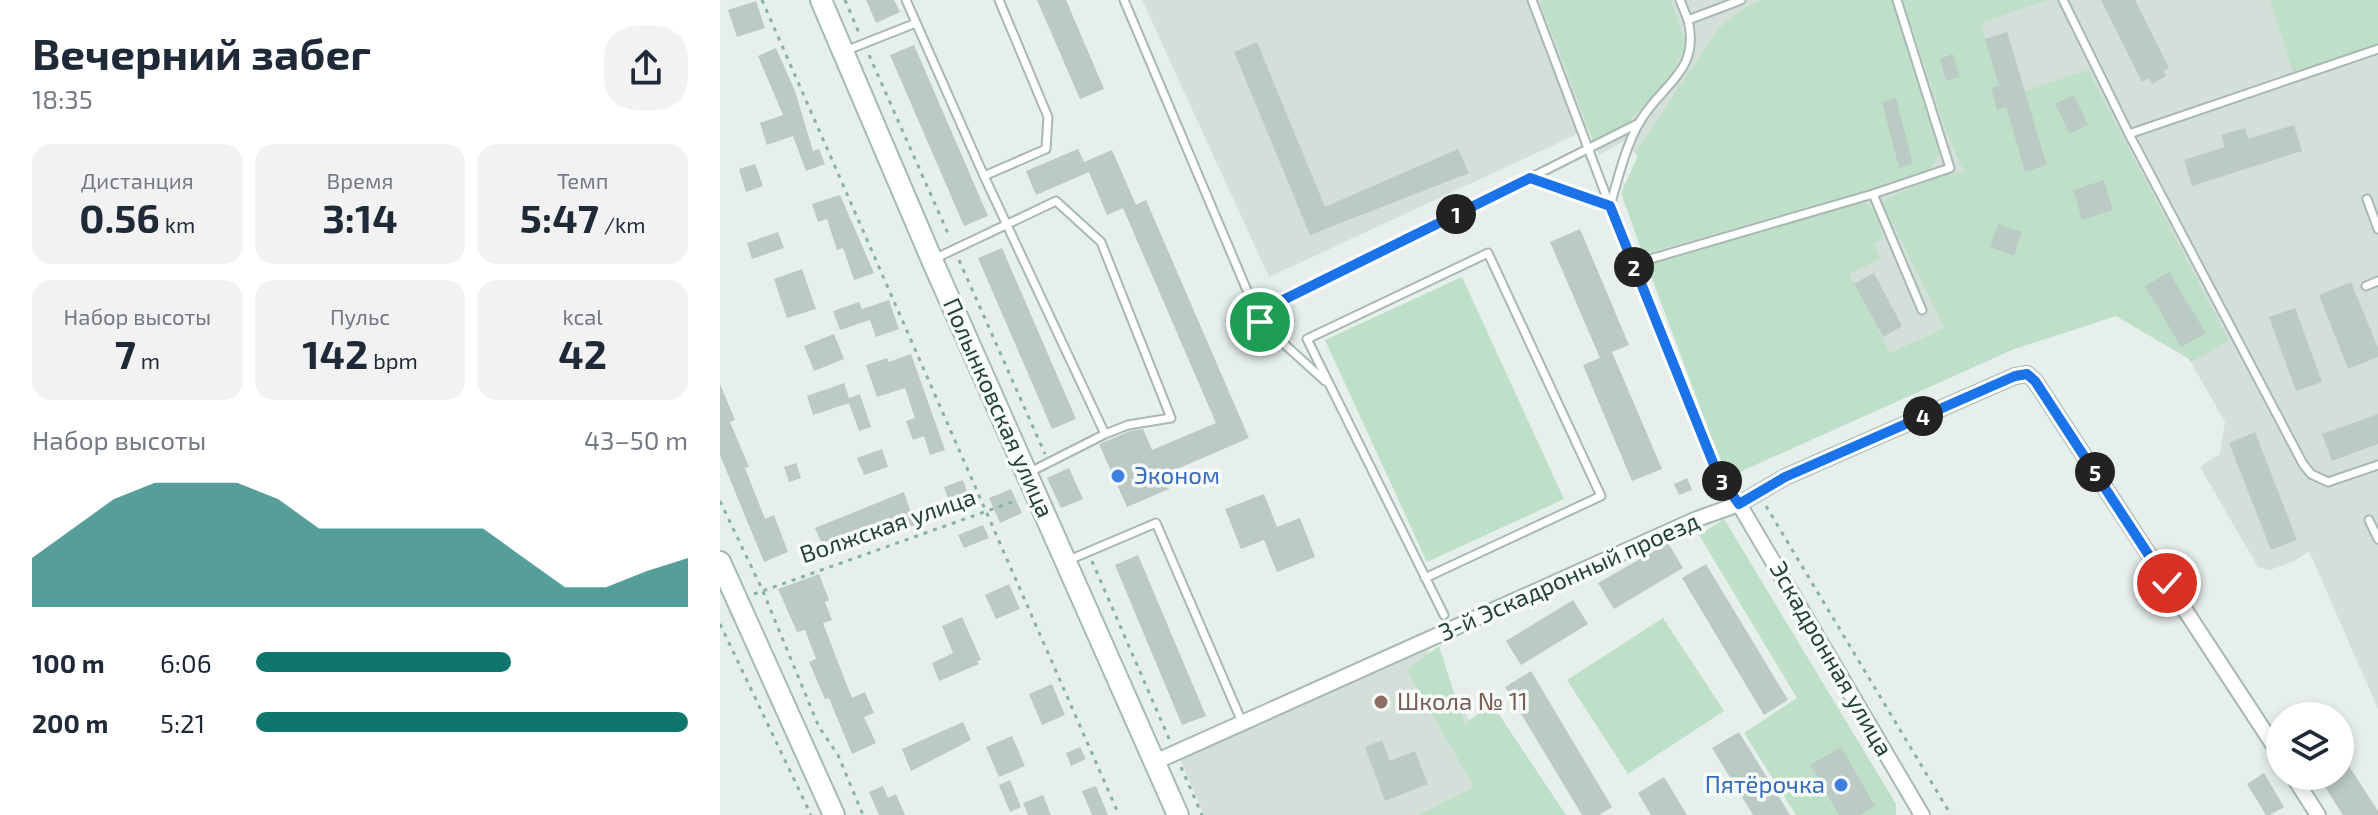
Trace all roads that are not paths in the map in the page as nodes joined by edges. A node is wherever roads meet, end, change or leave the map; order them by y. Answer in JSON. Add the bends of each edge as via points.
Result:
{"nodes":[{"id":1,"x":821,"y":0,"type":"edge"},
{"id":2,"x":906,"y":0,"type":"edge"},
{"id":3,"x":999,"y":0,"type":"edge"},
{"id":4,"x":1124,"y":0,"type":"edge"},
{"id":5,"x":1532,"y":0,"type":"edge"},
{"id":6,"x":1680,"y":0,"type":"edge"},
{"id":7,"x":1741,"y":0,"type":"edge"},
{"id":8,"x":1897,"y":0,"type":"edge"},
{"id":9,"x":2063,"y":0,"type":"edge"},
{"id":10,"x":1688,"y":20,"type":"junction"},
{"id":11,"x":916,"y":23,"type":"junction"},
{"id":12,"x":2378,"y":49,"type":"edge"},
{"id":13,"x":843,"y":52,"type":"junction"},
{"id":14,"x":1639,"y":122,"type":"junction"},
{"id":15,"x":2129,"y":134,"type":"junction"},
{"id":16,"x":1588,"y":149,"type":"junction"},
{"id":17,"x":984,"y":176,"type":"junction"},
{"id":18,"x":1530,"y":178,"type":"junction"},
{"id":19,"x":1873,"y":194,"type":"junction"},
{"id":20,"x":2367,"y":199,"type":"dead end"},
{"id":21,"x":1610,"y":206,"type":"junction"},
{"id":22,"x":1009,"y":225,"type":"junction"},
{"id":23,"x":2378,"y":229,"type":"edge"},
{"id":24,"x":932,"y":260,"type":"junction"},
{"id":25,"x":1633,"y":264,"type":"junction"},
{"id":26,"x":2378,"y":281,"type":"edge"},
{"id":27,"x":2366,"y":286,"type":"dead end"},
{"id":28,"x":1261,"y":306,"type":"junction"},
{"id":29,"x":1922,"y":310,"type":"dead end"},
{"id":30,"x":1329,"y":385,"type":"junction"},
{"id":31,"x":1105,"y":434,"type":"junction"},
{"id":32,"x":2378,"y":465,"type":"edge"},
{"id":33,"x":1028,"y":473,"type":"junction"},
{"id":34,"x":1739,"y":504,"type":"junction"},
{"id":35,"x":2369,"y":520,"type":"dead end"},
{"id":36,"x":2378,"y":539,"type":"edge"},
{"id":37,"x":1067,"y":561,"type":"junction"},
{"id":38,"x":720,"y":562,"type":"edge"},
{"id":39,"x":1425,"y":578,"type":"junction"},
{"id":40,"x":1444,"y":615,"type":"dead end"},
{"id":41,"x":1242,"y":723,"type":"junction"},
{"id":42,"x":2266,"y":734,"type":"edge"},
{"id":43,"x":1155,"y":762,"type":"junction"},
{"id":44,"x":2302,"y":790,"type":"edge"},
{"id":45,"x":834,"y":815,"type":"edge"},
{"id":46,"x":1178,"y":815,"type":"edge"},
{"id":47,"x":1922,"y":815,"type":"edge"},
{"id":48,"x":2318,"y":815,"type":"edge"}],
"edges":[{"from":1,"to":13,"type":"street","name":"Полынковская улица"},
{"from":2,"to":11,"type":"lane"},
{"from":3,"to":17,"type":"lane","via":[[1048,117],[1046,149]]},
{"from":4,"to":28,"type":"lane","via":[[1246,288]]},
{"from":5,"to":16,"type":"lane"},
{"from":6,"to":10,"type":"lane"},
{"from":7,"to":10,"type":"lane"},
{"from":8,"to":19,"type":"lane","via":[[1950,168]]},
{"from":9,"to":15,"type":"lane"},
{"from":10,"to":14,"type":"lane","via":[[1691,52]]},
{"from":11,"to":13,"type":"lane"},
{"from":11,"to":17,"type":"lane"},
{"from":12,"to":15,"type":"lane"},
{"from":13,"to":24,"type":"street","name":"Полынковская улица"},
{"from":14,"to":16,"type":"lane"},
{"from":14,"to":21,"type":"lane"},
{"from":15,"to":32,"type":"lane","via":[[2303,464],[2328,482]]},
{"from":16,"to":18,"type":"lane"},
{"from":16,"to":21,"type":"lane"},
{"from":17,"to":22,"type":"lane"},
{"from":18,"to":21,"type":"lane"},
{"from":18,"to":28,"type":"lane","via":[[1281,301]]},
{"from":19,"to":25,"type":"lane"},
{"from":19,"to":29,"type":"lane"},
{"from":20,"to":23,"type":"lane"},
{"from":21,"to":25,"type":"lane"},
{"from":22,"to":24,"type":"lane"},
{"from":22,"to":31,"type":"lane"},
{"from":22,"to":31,"type":"lane","via":[[1056,201],[1101,242],[1171,418]]},
{"from":24,"to":33,"type":"street","name":"Полынковская улица"},
{"from":25,"to":34,"type":"lane","via":[[1718,475]]},
{"from":26,"to":27,"type":"lane"},
{"from":28,"to":30,"type":"lane","via":[[1260,322]]},
{"from":30,"to":39,"type":"lane"},
{"from":30,"to":39,"type":"lane","via":[[1307,339],[1488,253],[1601,496]]},
{"from":31,"to":33,"type":"lane"},
{"from":33,"to":37,"type":"street","name":"Полынковская улица"},
{"from":34,"to":41,"type":"street","name":"3-й Эскадронный проезд"},
{"from":34,"to":42,"type":"street","name":"3-й Эскадронный проезд","via":[[1799,470],[2027,374]]},
{"from":34,"to":47,"type":"street","name":"Эскадронная улица"},
{"from":35,"to":36,"type":"lane"},
{"from":37,"to":41,"type":"lane","via":[[1156,523]]},
{"from":37,"to":43,"type":"street","name":"Полынковская улица"},
{"from":38,"to":45,"type":"street"},
{"from":39,"to":40,"type":"lane"},
{"from":41,"to":43,"type":"street","name":"3-й Эскадронный проезд"},
{"from":43,"to":46,"type":"street","name":"Полынковская улица"},
{"from":44,"to":48,"type":"street"}]}
